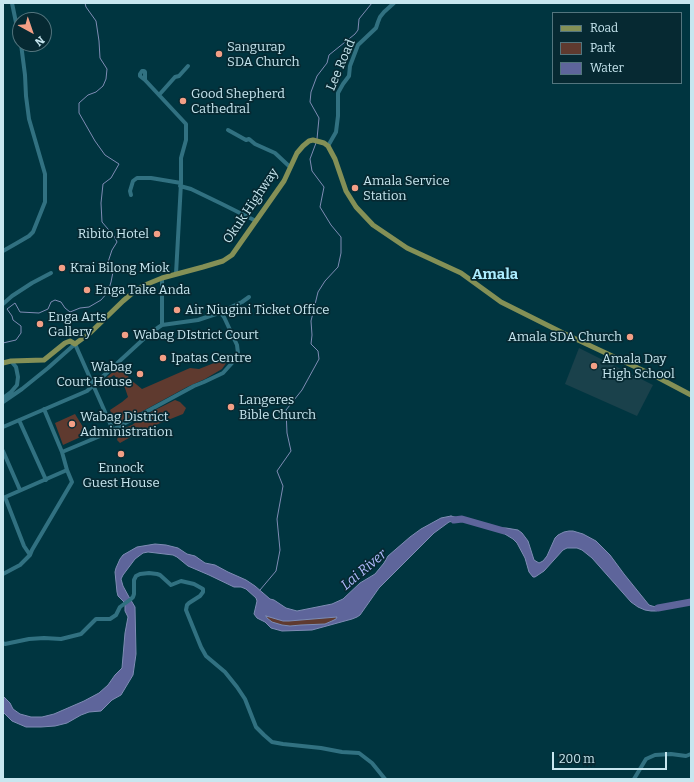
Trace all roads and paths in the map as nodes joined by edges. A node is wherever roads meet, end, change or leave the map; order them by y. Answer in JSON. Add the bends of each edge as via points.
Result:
{"nodes":[{"id":1,"x":394,"y":3,"type":"edge"},
{"id":2,"x":21,"y":52,"type":"edge"},
{"id":3,"x":188,"y":66,"type":"dead end"},
{"id":4,"x":145,"y":80,"type":"dead end"},
{"id":5,"x":159,"y":95,"type":"junction"},
{"id":6,"x":228,"y":130,"type":"dead end"},
{"id":7,"x":326,"y":144,"type":"junction"},
{"id":8,"x":290,"y":168,"type":"junction"},
{"id":9,"x":180,"y":184,"type":"junction"},
{"id":10,"x":131,"y":195,"type":"dead end"},
{"id":11,"x":256,"y":221,"type":"junction"},
{"id":12,"x":3,"y":250,"type":"edge"},
{"id":13,"x":51,"y":273,"type":"dead end"},
{"id":14,"x":176,"y":274,"type":"junction"},
{"id":15,"x":162,"y":278,"type":"junction"},
{"id":16,"x":248,"y":297,"type":"dead end"},
{"id":17,"x":3,"y":304,"type":"edge"},
{"id":18,"x":220,"y":312,"type":"junction"},
{"id":19,"x":162,"y":325,"type":"junction"},
{"id":20,"x":75,"y":344,"type":"junction"},
{"id":21,"x":11,"y":361,"type":"junction"},
{"id":22,"x":3,"y":363,"type":"edge"},
{"id":23,"x":93,"y":384,"type":"junction"},
{"id":24,"x":691,"y":395,"type":"edge"},
{"id":25,"x":3,"y":398,"type":"edge"},
{"id":26,"x":3,"y":402,"type":"edge"},
{"id":27,"x":44,"y":410,"type":"junction"},
{"id":28,"x":19,"y":420,"type":"junction"},
{"id":29,"x":3,"y":427,"type":"edge"},
{"id":30,"x":113,"y":430,"type":"junction"},
{"id":31,"x":3,"y":451,"type":"edge"},
{"id":32,"x":62,"y":452,"type":"junction"},
{"id":33,"x":67,"y":470,"type":"junction"},
{"id":34,"x":46,"y":480,"type":"junction"},
{"id":35,"x":20,"y":490,"type":"junction"},
{"id":36,"x":4,"y":497,"type":"edge"},
{"id":37,"x":30,"y":555,"type":"junction"},
{"id":38,"x":3,"y":574,"type":"edge"},
{"id":39,"x":3,"y":643,"type":"edge"},
{"id":40,"x":691,"y":754,"type":"edge"},
{"id":41,"x":385,"y":779,"type":"edge"},
{"id":42,"x":634,"y":779,"type":"edge"}],
"edges":[{"from":1,"to":7,"type":"street","name":"Lee Road","via":[[384,12],[376,28],[358,45],[349,76],[338,93],[336,132]]},
{"from":2,"to":12,"type":"street","via":[[29,119],[44,174],[45,202],[29,236]]},
{"from":3,"to":5,"type":"street"},
{"from":4,"to":5,"type":"street"},
{"from":5,"to":9,"type":"street","via":[[186,124]]},
{"from":6,"to":8,"type":"street","via":[[275,153]]},
{"from":7,"to":8,"type":"main road","name":"Okuk Highway","via":[[309,141],[297,153]]},
{"from":7,"to":24,"type":"main road","via":[[335,159],[346,191],[356,207],[372,224],[407,248],[461,273],[501,302]]},
{"from":8,"to":11,"type":"main road","name":"Okuk Highway"},
{"from":9,"to":10,"type":"street","via":[[137,178],[133,181]]},
{"from":9,"to":11,"type":"street"},
{"from":9,"to":14,"type":"street"},
{"from":11,"to":14,"type":"main road","name":"Okuk Highway","via":[[232,255],[223,261]]},
{"from":13,"to":17,"type":"street"},
{"from":14,"to":15,"type":"main road","name":"Okuk Highway"},
{"from":15,"to":19,"type":"street"},
{"from":15,"to":20,"type":"main road","name":"Okuk Highway","via":[[136,290]]},
{"from":16,"to":18,"type":"street"},
{"from":18,"to":19,"type":"street","via":[[198,320]]},
{"from":18,"to":30,"type":"street","via":[[237,345],[238,353],[223,373]]},
{"from":19,"to":23,"type":"street"},
{"from":20,"to":21,"type":"main road","name":"Okuk Highway","via":[[70,341],[65,343],[44,360]]},
{"from":20,"to":23,"type":"street"},
{"from":20,"to":26,"type":"street"},
{"from":21,"to":22,"type":"main road","name":"Okuk Highway"},
{"from":21,"to":25,"type":"street","via":[[16,367],[17,385]]},
{"from":23,"to":27,"type":"street","via":[[87,391]]},
{"from":23,"to":30,"type":"street"},
{"from":27,"to":28,"type":"street"},
{"from":27,"to":32,"type":"street"},
{"from":28,"to":29,"type":"street"},
{"from":28,"to":34,"type":"street"},
{"from":30,"to":32,"type":"street"},
{"from":31,"to":35,"type":"street"},
{"from":32,"to":33,"type":"street"},
{"from":33,"to":34,"type":"street"},
{"from":33,"to":37,"type":"street","via":[[72,482]]},
{"from":34,"to":35,"type":"street"},
{"from":35,"to":36,"type":"street"},
{"from":36,"to":37,"type":"street"},
{"from":37,"to":38,"type":"street","via":[[20,565]]},
{"from":39,"to":41,"type":"street","via":[[29,639],[61,639],[81,634],[94,620],[106,620],[116,615],[134,594],[134,578],[140,574],[160,575],[171,585],[181,581],[194,584],[203,589],[203,592],[187,605],[186,610],[201,647],[206,656],[237,687],[245,699],[256,727],[272,742],[359,753],[372,763]]},
{"from":40,"to":42,"type":"street","via":[[655,755],[646,759]]}]}
